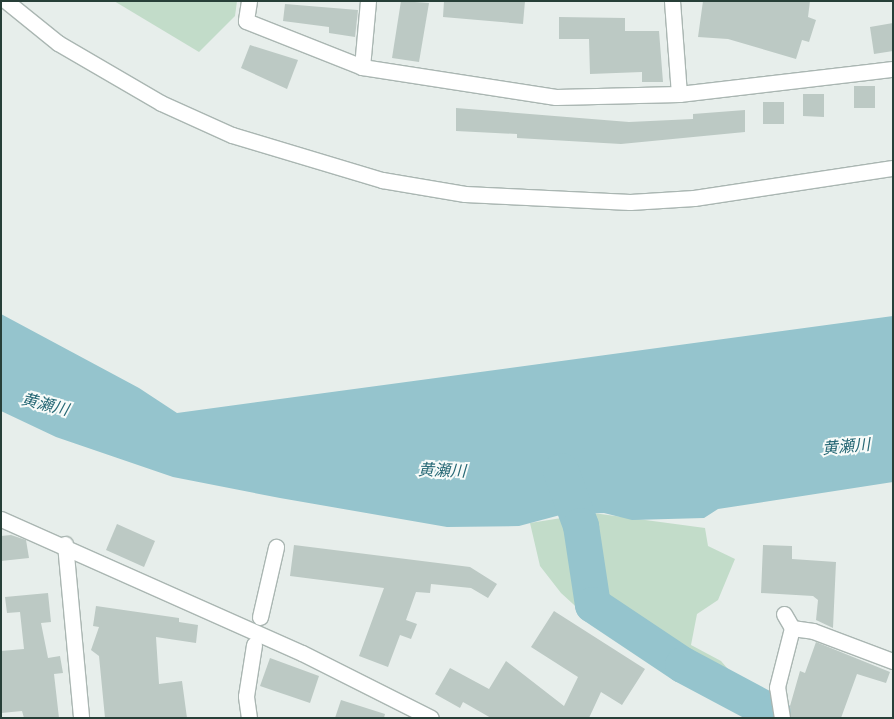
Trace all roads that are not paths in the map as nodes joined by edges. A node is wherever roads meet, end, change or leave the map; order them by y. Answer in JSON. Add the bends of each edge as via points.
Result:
{"nodes":[{"id":1,"x":6,"y":1,"type":"edge"},
{"id":2,"x":249,"y":1,"type":"edge"},
{"id":3,"x":368,"y":1,"type":"edge"},
{"id":4,"x":672,"y":1,"type":"edge"},
{"id":5,"x":362,"y":67,"type":"junction"},
{"id":6,"x":893,"y":69,"type":"edge"},
{"id":7,"x":679,"y":94,"type":"junction"},
{"id":8,"x":893,"y":168,"type":"edge"},
{"id":9,"x":1,"y":518,"type":"edge"},
{"id":10,"x":65,"y":544,"type":"junction"},
{"id":11,"x":276,"y":547,"type":"dead end"},
{"id":12,"x":784,"y":614,"type":"dead end"},
{"id":13,"x":260,"y":617,"type":"dead end"},
{"id":14,"x":792,"y":628,"type":"junction"},
{"id":15,"x":254,"y":645,"type":"dead end"},
{"id":16,"x":893,"y":661,"type":"edge"},
{"id":17,"x":81,"y":718,"type":"edge"},
{"id":18,"x":249,"y":718,"type":"edge"},
{"id":19,"x":431,"y":718,"type":"edge"},
{"id":20,"x":782,"y":718,"type":"edge"}],
"edges":[{"from":1,"to":8,"type":"street","via":[[58,44],[161,103],[232,135],[382,180],[465,194],[630,202],[694,198]]},
{"from":2,"to":5,"type":"street","via":[[246,21]]},
{"from":3,"to":5,"type":"street"},
{"from":4,"to":7,"type":"street"},
{"from":5,"to":7,"type":"street","via":[[556,97]]},
{"from":6,"to":7,"type":"street"},
{"from":9,"to":10,"type":"street"},
{"from":10,"to":17,"type":"street"},
{"from":10,"to":19,"type":"street"},
{"from":11,"to":13,"type":"street"},
{"from":12,"to":14,"type":"street"},
{"from":14,"to":16,"type":"street","via":[[813,631]]},
{"from":14,"to":20,"type":"street","via":[[777,687]]},
{"from":15,"to":18,"type":"street","via":[[246,696]]}]}
